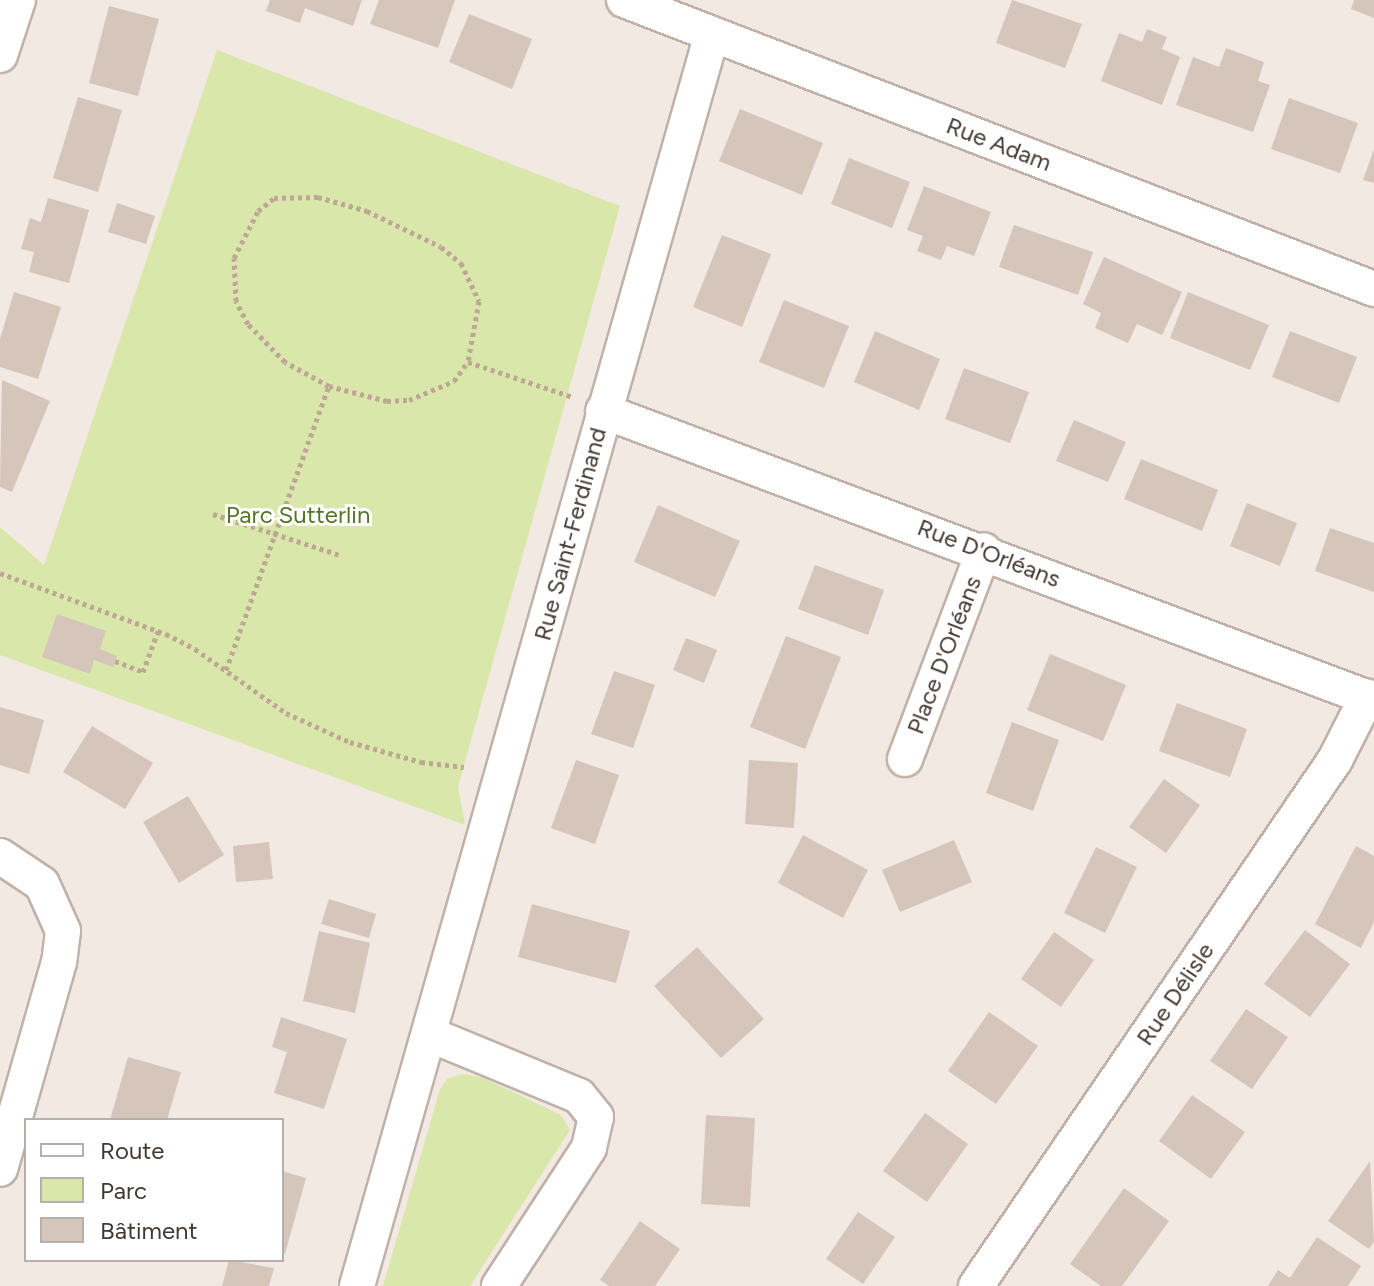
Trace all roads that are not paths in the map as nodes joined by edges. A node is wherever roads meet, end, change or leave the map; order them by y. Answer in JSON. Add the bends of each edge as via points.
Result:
{"nodes":[{"id":1,"x":18,"y":0,"type":"edge"},
{"id":2,"x":624,"y":0,"type":"edge"},
{"id":3,"x":712,"y":34,"type":"junction"},
{"id":4,"x":0,"y":55,"type":"edge"},
{"id":5,"x":1374,"y":289,"type":"edge"},
{"id":6,"x":603,"y":411,"type":"junction"},
{"id":7,"x":984,"y":550,"type":"junction"},
{"id":8,"x":1370,"y":699,"type":"edge"},
{"id":9,"x":905,"y":759,"type":"dead end"},
{"id":10,"x":0,"y":856,"type":"edge"},
{"id":11,"x":431,"y":1035,"type":"junction"},
{"id":12,"x":0,"y":1169,"type":"edge"},
{"id":13,"x":357,"y":1286,"type":"edge"},
{"id":14,"x":499,"y":1286,"type":"edge"},
{"id":15,"x":976,"y":1286,"type":"edge"}],
"edges":[{"from":1,"to":4,"type":"street"},
{"from":2,"to":3,"type":"street","name":"Rue Adam"},
{"from":3,"to":5,"type":"street","name":"Rue Adam"},
{"from":3,"to":6,"type":"street","name":"Rue Saint-Ferdinand"},
{"from":6,"to":7,"type":"street","name":"Rue D'Orléans"},
{"from":6,"to":11,"type":"street","name":"Rue Saint-Ferdinand"},
{"from":7,"to":8,"type":"street","name":"Rue D'Orléans"},
{"from":7,"to":9,"type":"street","name":"Place D'Orléans"},
{"from":8,"to":15,"type":"street","name":"Rue Délisle","via":[[1335,760]]},
{"from":10,"to":12,"type":"street","via":[[42,884],[63,931],[59,962]]},
{"from":11,"to":13,"type":"street","name":"Rue Saint-Ferdinand"},
{"from":11,"to":14,"type":"street","via":[[579,1096],[596,1117],[589,1148]]}]}
